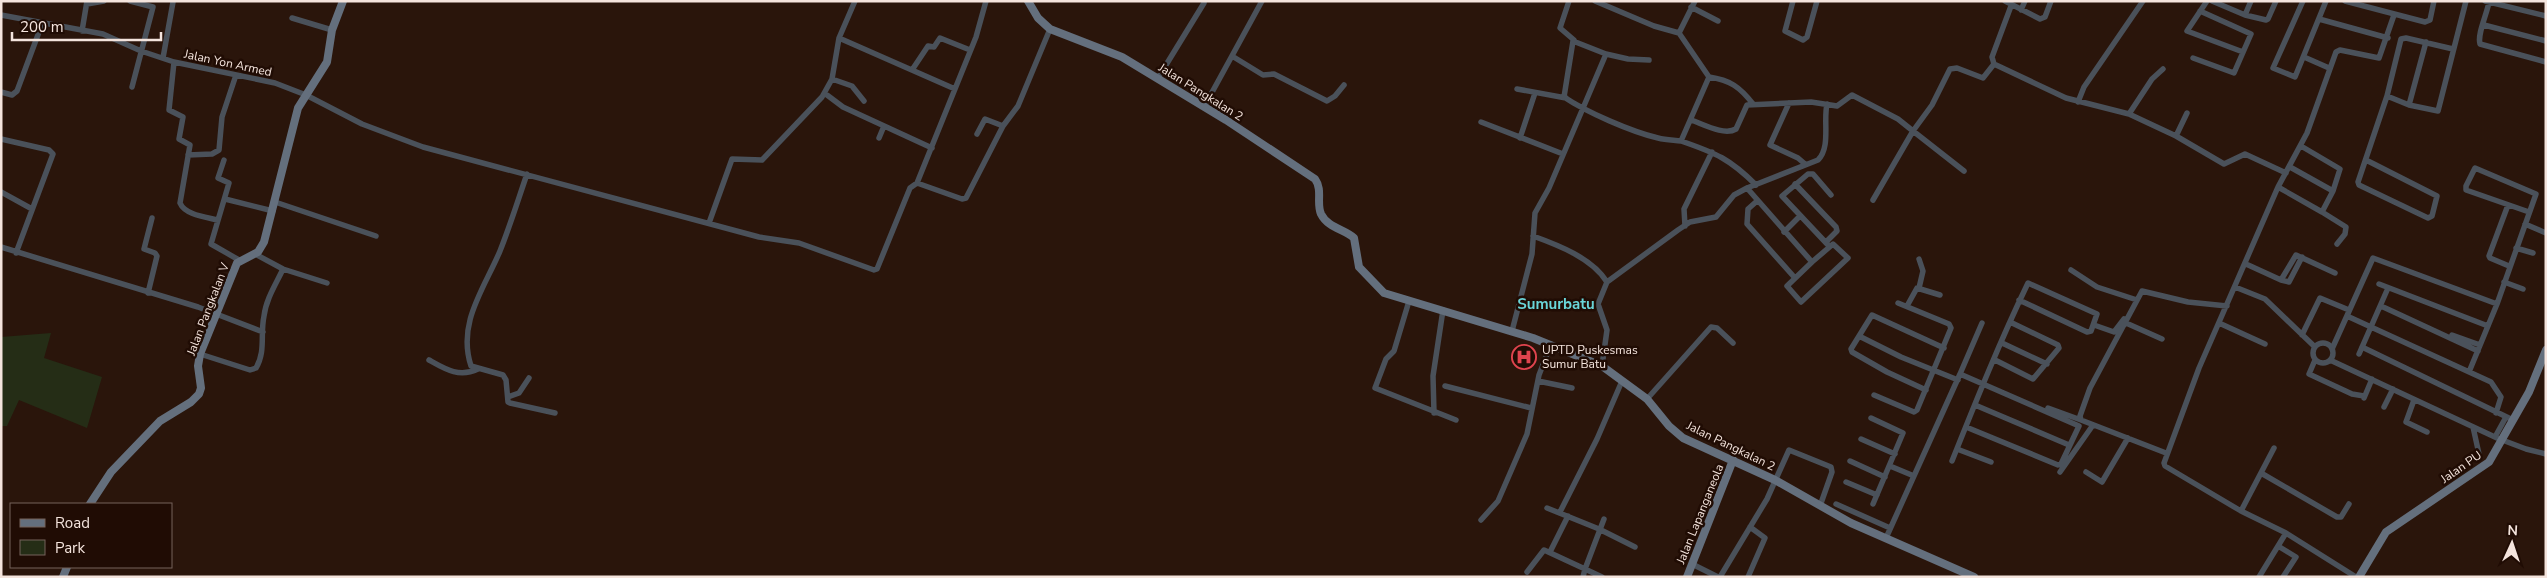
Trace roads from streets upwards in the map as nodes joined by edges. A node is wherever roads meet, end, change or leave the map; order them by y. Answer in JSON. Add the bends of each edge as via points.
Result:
{"nodes":[{"id":1,"x":104,"y":1,"type":"edge"},
{"id":2,"x":130,"y":1,"type":"edge"},
{"id":3,"x":343,"y":1,"type":"edge"},
{"id":4,"x":855,"y":1,"type":"edge"},
{"id":5,"x":986,"y":1,"type":"edge"},
{"id":6,"x":1028,"y":1,"type":"edge"},
{"id":7,"x":1262,"y":1,"type":"edge"},
{"id":8,"x":1569,"y":1,"type":"edge"},
{"id":9,"x":1595,"y":1,"type":"edge"},
{"id":10,"x":1793,"y":1,"type":"edge"},
{"id":11,"x":1818,"y":1,"type":"edge"},
{"id":12,"x":2005,"y":1,"type":"edge"},
{"id":13,"x":2025,"y":1,"type":"edge"},
{"id":14,"x":2051,"y":1,"type":"edge"},
{"id":15,"x":2142,"y":1,"type":"edge"},
{"id":16,"x":2207,"y":1,"type":"edge"},
{"id":17,"x":2212,"y":1,"type":"edge"},
{"id":18,"x":2251,"y":1,"type":"edge"},
{"id":19,"x":2276,"y":1,"type":"edge"},
{"id":20,"x":2303,"y":1,"type":"edge"},
{"id":21,"x":2326,"y":1,"type":"edge"},
{"id":22,"x":2345,"y":1,"type":"edge"},
{"id":23,"x":2434,"y":1,"type":"edge"},
{"id":24,"x":2466,"y":1,"type":"edge"},
{"id":25,"x":2521,"y":1,"type":"edge"},
{"id":26,"x":87,"y":2,"type":"edge"},
{"id":27,"x":173,"y":2,"type":"edge"},
{"id":28,"x":2491,"y":2,"type":"edge"},
{"id":29,"x":1204,"y":4,"type":"dead end"},
{"id":30,"x":1693,"y":4,"type":"edge"},
{"id":31,"x":2224,"y":4,"type":"edge"},
{"id":32,"x":2011,"y":6,"type":"junction"},
{"id":33,"x":2518,"y":9,"type":"junction"},
{"id":34,"x":2021,"y":10,"type":"junction"},
{"id":35,"x":2200,"y":11,"type":"junction"},
{"id":36,"x":2245,"y":15,"type":"junction"},
{"id":37,"x":2394,"y":15,"type":"junction"},
{"id":38,"x":2546,"y":16,"type":"edge"},
{"id":39,"x":2,"y":17,"type":"edge"},
{"id":40,"x":292,"y":18,"type":"dead end"},
{"id":41,"x":2319,"y":19,"type":"junction"},
{"id":42,"x":1718,"y":21,"type":"dead end"},
{"id":43,"x":42,"y":24,"type":"junction"},
{"id":44,"x":2484,"y":26,"type":"junction"},
{"id":45,"x":1050,"y":29,"type":"junction"},
{"id":46,"x":332,"y":30,"type":"junction"},
{"id":47,"x":82,"y":31,"type":"junction"},
{"id":48,"x":1679,"y":33,"type":"junction"},
{"id":49,"x":2385,"y":37,"type":"junction"},
{"id":50,"x":839,"y":38,"type":"junction"},
{"id":51,"x":1574,"y":40,"type":"junction"},
{"id":52,"x":2546,"y":41,"type":"edge"},
{"id":53,"x":2426,"y":42,"type":"junction"},
{"id":54,"x":2453,"y":49,"type":"junction"},
{"id":55,"x":970,"y":50,"type":"junction"},
{"id":56,"x":141,"y":51,"type":"junction"},
{"id":57,"x":2243,"y":52,"type":"junction"},
{"id":58,"x":1606,"y":54,"type":"junction"},
{"id":59,"x":1232,"y":56,"type":"junction"},
{"id":60,"x":2304,"y":57,"type":"junction"},
{"id":61,"x":163,"y":58,"type":"junction"},
{"id":62,"x":2193,"y":58,"type":"dead end"},
{"id":63,"x":1649,"y":60,"type":"dead end"},
{"id":64,"x":174,"y":62,"type":"junction"},
{"id":65,"x":2546,"y":62,"type":"edge"},
{"id":66,"x":1994,"y":64,"type":"junction"},
{"id":67,"x":2329,"y":68,"type":"junction"},
{"id":68,"x":2163,"y":69,"type":"dead end"},
{"id":69,"x":912,"y":70,"type":"junction"},
{"id":70,"x":236,"y":75,"type":"junction"},
{"id":71,"x":1709,"y":77,"type":"junction"},
{"id":72,"x":832,"y":78,"type":"junction"},
{"id":73,"x":1158,"y":78,"type":"junction"},
{"id":74,"x":1344,"y":85,"type":"dead end"},
{"id":75,"x":132,"y":88,"type":"dead end"},
{"id":76,"x":955,"y":89,"type":"junction"},
{"id":77,"x":1517,"y":89,"type":"dead end"},
{"id":78,"x":1,"y":92,"type":"edge"},
{"id":79,"x":1535,"y":93,"type":"junction"},
{"id":80,"x":306,"y":95,"type":"junction"},
{"id":81,"x":827,"y":96,"type":"dead end"},
{"id":82,"x":2387,"y":96,"type":"junction"},
{"id":83,"x":1566,"y":98,"type":"junction"},
{"id":84,"x":864,"y":101,"type":"dead end"},
{"id":85,"x":2077,"y":101,"type":"junction"},
{"id":86,"x":1789,"y":103,"type":"junction"},
{"id":87,"x":1753,"y":104,"type":"junction"},
{"id":88,"x":1827,"y":104,"type":"junction"},
{"id":89,"x":2409,"y":104,"type":"junction"},
{"id":90,"x":1204,"y":107,"type":"junction"},
{"id":91,"x":1583,"y":108,"type":"junction"},
{"id":92,"x":2187,"y":113,"type":"dead end"},
{"id":93,"x":2129,"y":114,"type":"junction"},
{"id":94,"x":1691,"y":120,"type":"junction"},
{"id":95,"x":1481,"y":122,"type":"dead end"},
{"id":96,"x":884,"y":126,"type":"junction"},
{"id":97,"x":1003,"y":126,"type":"junction"},
{"id":98,"x":1913,"y":131,"type":"junction"},
{"id":99,"x":977,"y":134,"type":"dead end"},
{"id":100,"x":2176,"y":136,"type":"junction"},
{"id":101,"x":878,"y":138,"type":"dead end"},
{"id":102,"x":1520,"y":138,"type":"junction"},
{"id":103,"x":1,"y":139,"type":"edge"},
{"id":104,"x":1681,"y":141,"type":"junction"},
{"id":105,"x":2301,"y":146,"type":"junction"},
{"id":106,"x":932,"y":148,"type":"junction"},
{"id":107,"x":1712,"y":152,"type":"junction"},
{"id":108,"x":1563,"y":154,"type":"junction"},
{"id":109,"x":188,"y":155,"type":"junction"},
{"id":110,"x":224,"y":160,"type":"dead end"},
{"id":111,"x":2366,"y":160,"type":"junction"},
{"id":112,"x":1805,"y":164,"type":"junction"},
{"id":113,"x":2290,"y":167,"type":"junction"},
{"id":114,"x":1964,"y":171,"type":"dead end"},
{"id":115,"x":2286,"y":173,"type":"junction"},
{"id":116,"x":526,"y":174,"type":"junction"},
{"id":117,"x":917,"y":183,"type":"junction"},
{"id":118,"x":1795,"y":184,"type":"junction"},
{"id":119,"x":1756,"y":185,"type":"junction"},
{"id":120,"x":2278,"y":187,"type":"junction"},
{"id":121,"x":1747,"y":188,"type":"junction"},
{"id":122,"x":2333,"y":191,"type":"junction"},
{"id":123,"x":1,"y":192,"type":"edge"},
{"id":124,"x":1831,"y":194,"type":"dead end"},
{"id":125,"x":225,"y":199,"type":"junction"},
{"id":126,"x":1873,"y":200,"type":"dead end"},
{"id":127,"x":1757,"y":201,"type":"junction"},
{"id":128,"x":2508,"y":205,"type":"junction"},
{"id":129,"x":274,"y":206,"type":"junction"},
{"id":130,"x":32,"y":209,"type":"junction"},
{"id":131,"x":2322,"y":212,"type":"junction"},
{"id":132,"x":2529,"y":212,"type":"junction"},
{"id":133,"x":1799,"y":217,"type":"junction"},
{"id":134,"x":152,"y":218,"type":"dead end"},
{"id":135,"x":218,"y":220,"type":"junction"},
{"id":136,"x":709,"y":223,"type":"junction"},
{"id":137,"x":2525,"y":224,"type":"junction"},
{"id":138,"x":1685,"y":226,"type":"junction"},
{"id":139,"x":1784,"y":232,"type":"junction"},
{"id":140,"x":2546,"y":233,"type":"edge"},
{"id":141,"x":376,"y":236,"type":"dead end"},
{"id":142,"x":1533,"y":236,"type":"junction"},
{"id":143,"x":1828,"y":244,"type":"junction"},
{"id":144,"x":2337,"y":244,"type":"dead end"},
{"id":145,"x":1,"y":247,"type":"edge"},
{"id":146,"x":2516,"y":248,"type":"junction"},
{"id":147,"x":16,"y":253,"type":"junction"},
{"id":148,"x":2533,"y":253,"type":"dead end"},
{"id":149,"x":255,"y":254,"type":"junction"},
{"id":150,"x":1919,"y":259,"type":"dead end"},
{"id":151,"x":239,"y":260,"type":"junction"},
{"id":152,"x":1812,"y":262,"type":"junction"},
{"id":153,"x":2246,"y":264,"type":"junction"},
{"id":154,"x":2509,"y":266,"type":"junction"},
{"id":155,"x":283,"y":269,"type":"junction"},
{"id":156,"x":2071,"y":270,"type":"dead end"},
{"id":157,"x":2335,"y":273,"type":"dead end"},
{"id":158,"x":1795,"y":278,"type":"junction"},
{"id":159,"x":327,"y":282,"type":"dead end"},
{"id":160,"x":1607,"y":282,"type":"junction"},
{"id":161,"x":2504,"y":282,"type":"junction"},
{"id":162,"x":2379,"y":284,"type":"dead end"},
{"id":163,"x":2235,"y":286,"type":"junction"},
{"id":164,"x":1919,"y":288,"type":"junction"},
{"id":165,"x":2388,"y":288,"type":"junction"},
{"id":166,"x":2523,"y":289,"type":"dead end"},
{"id":167,"x":148,"y":293,"type":"junction"},
{"id":168,"x":1940,"y":295,"type":"dead end"},
{"id":169,"x":2019,"y":300,"type":"junction"},
{"id":170,"x":2137,"y":300,"type":"junction"},
{"id":171,"x":1409,"y":301,"type":"junction"},
{"id":172,"x":1898,"y":303,"type":"dead end"},
{"id":173,"x":2497,"y":304,"type":"junction"},
{"id":174,"x":1907,"y":306,"type":"junction"},
{"id":175,"x":2227,"y":306,"type":"junction"},
{"id":176,"x":2381,"y":306,"type":"junction"},
{"id":177,"x":1443,"y":310,"type":"junction"},
{"id":178,"x":216,"y":313,"type":"junction"},
{"id":179,"x":2348,"y":313,"type":"junction"},
{"id":180,"x":2010,"y":322,"type":"junction"},
{"id":181,"x":1982,"y":323,"type":"dead end"},
{"id":182,"x":2126,"y":323,"type":"junction"},
{"id":183,"x":2219,"y":323,"type":"junction"},
{"id":184,"x":2488,"y":326,"type":"junction"},
{"id":185,"x":2093,"y":328,"type":"junction"},
{"id":186,"x":2371,"y":328,"type":"junction"},
{"id":187,"x":1512,"y":331,"type":"junction"},
{"id":188,"x":263,"y":332,"type":"junction"},
{"id":189,"x":2302,"y":335,"type":"junction"},
{"id":190,"x":1859,"y":336,"type":"junction"},
{"id":191,"x":2162,"y":339,"type":"dead end"},
{"id":192,"x":1733,"y":343,"type":"dead end"},
{"id":193,"x":2002,"y":343,"type":"junction"},
{"id":194,"x":1551,"y":344,"type":"junction"},
{"id":195,"x":2265,"y":344,"type":"dead end"},
{"id":196,"x":2315,"y":347,"type":"junction"},
{"id":197,"x":2362,"y":347,"type":"junction"},
{"id":198,"x":1944,"y":348,"type":"junction"},
{"id":199,"x":2479,"y":348,"type":"junction"},
{"id":200,"x":2332,"y":349,"type":"junction"},
{"id":201,"x":2546,"y":350,"type":"edge"},
{"id":202,"x":200,"y":354,"type":"junction"},
{"id":203,"x":2359,"y":354,"type":"dead end"},
{"id":204,"x":428,"y":360,"type":"dead end"},
{"id":205,"x":1995,"y":360,"type":"junction"},
{"id":206,"x":2316,"y":360,"type":"junction"},
{"id":207,"x":2330,"y":360,"type":"junction"},
{"id":208,"x":2047,"y":364,"type":"junction"},
{"id":209,"x":1602,"y":366,"type":"junction"},
{"id":210,"x":478,"y":369,"type":"junction"},
{"id":211,"x":1934,"y":371,"type":"junction"},
{"id":212,"x":2468,"y":372,"type":"junction"},
{"id":213,"x":1959,"y":377,"type":"junction"},
{"id":214,"x":529,"y":378,"type":"dead end"},
{"id":215,"x":2372,"y":379,"type":"junction"},
{"id":216,"x":1538,"y":381,"type":"junction"},
{"id":217,"x":1622,"y":381,"type":"junction"},
{"id":218,"x":1984,"y":384,"type":"junction"},
{"id":219,"x":1444,"y":386,"type":"dead end"},
{"id":220,"x":1572,"y":388,"type":"dead end"},
{"id":221,"x":2393,"y":389,"type":"junction"},
{"id":222,"x":1926,"y":390,"type":"junction"},
{"id":223,"x":1874,"y":395,"type":"dead end"},
{"id":224,"x":508,"y":397,"type":"junction"},
{"id":225,"x":1647,"y":399,"type":"junction"},
{"id":226,"x":2414,"y":400,"type":"junction"},
{"id":227,"x":1975,"y":405,"type":"junction"},
{"id":228,"x":2384,"y":407,"type":"dead end"},
{"id":229,"x":1531,"y":408,"type":"junction"},
{"id":230,"x":555,"y":413,"type":"dead end"},
{"id":231,"x":1434,"y":413,"type":"junction"},
{"id":232,"x":2496,"y":413,"type":"junction"},
{"id":233,"x":1871,"y":418,"type":"dead end"},
{"id":234,"x":2510,"y":419,"type":"junction"},
{"id":235,"x":1456,"y":420,"type":"dead end"},
{"id":236,"x":2080,"y":422,"type":"junction"},
{"id":237,"x":2093,"y":425,"type":"junction"},
{"id":238,"x":1966,"y":427,"type":"junction"},
{"id":239,"x":2473,"y":427,"type":"junction"},
{"id":240,"x":2427,"y":432,"type":"dead end"},
{"id":241,"x":2495,"y":437,"type":"junction"},
{"id":242,"x":2128,"y":438,"type":"junction"},
{"id":243,"x":1861,"y":439,"type":"dead end"},
{"id":244,"x":2503,"y":440,"type":"junction"},
{"id":245,"x":2069,"y":445,"type":"junction"},
{"id":246,"x":2274,"y":448,"type":"dead end"},
{"id":247,"x":1957,"y":449,"type":"junction"},
{"id":248,"x":2166,"y":453,"type":"junction"},
{"id":249,"x":1895,"y":454,"type":"junction"},
{"id":250,"x":2479,"y":454,"type":"dead end"},
{"id":251,"x":2546,"y":454,"type":"edge"},
{"id":252,"x":1733,"y":460,"type":"junction"},
{"id":253,"x":1952,"y":461,"type":"dead end"},
{"id":254,"x":1850,"y":462,"type":"dead end"},
{"id":255,"x":1991,"y":462,"type":"dead end"},
{"id":256,"x":1890,"y":466,"type":"junction"},
{"id":257,"x":2060,"y":472,"type":"dead end"},
{"id":258,"x":2086,"y":472,"type":"dead end"},
{"id":259,"x":2261,"y":473,"type":"junction"},
{"id":260,"x":1914,"y":476,"type":"junction"},
{"id":261,"x":1885,"y":477,"type":"junction"},
{"id":262,"x":1775,"y":480,"type":"junction"},
{"id":263,"x":1846,"y":482,"type":"dead end"},
{"id":264,"x":1876,"y":496,"type":"junction"},
{"id":265,"x":91,"y":503,"type":"edge"},
{"id":266,"x":1836,"y":504,"type":"dead end"},
{"id":267,"x":1872,"y":504,"type":"dead end"},
{"id":268,"x":2349,"y":504,"type":"dead end"},
{"id":269,"x":1820,"y":506,"type":"junction"},
{"id":270,"x":1547,"y":508,"type":"dead end"},
{"id":271,"x":2241,"y":511,"type":"junction"},
{"id":272,"x":1560,"y":512,"type":"junction"},
{"id":273,"x":1568,"y":516,"type":"junction"},
{"id":274,"x":1604,"y":519,"type":"dead end"},
{"id":275,"x":1481,"y":520,"type":"dead end"},
{"id":276,"x":1750,"y":527,"type":"junction"},
{"id":277,"x":1890,"y":528,"type":"junction"},
{"id":278,"x":1599,"y":529,"type":"junction"},
{"id":279,"x":2286,"y":533,"type":"junction"},
{"id":280,"x":1886,"y":538,"type":"junction"},
{"id":281,"x":2278,"y":546,"type":"junction"},
{"id":282,"x":1635,"y":547,"type":"dead end"},
{"id":283,"x":1550,"y":552,"type":"junction"},
{"id":284,"x":1692,"y":564,"type":"junction"},
{"id":285,"x":1585,"y":568,"type":"junction"},
{"id":286,"x":1527,"y":572,"type":"dead end"},
{"id":287,"x":1582,"y":577,"type":"edge"},
{"id":288,"x":1602,"y":577,"type":"edge"},
{"id":289,"x":1687,"y":577,"type":"edge"},
{"id":290,"x":1719,"y":577,"type":"edge"},
{"id":291,"x":1748,"y":577,"type":"edge"},
{"id":292,"x":1974,"y":577,"type":"edge"},
{"id":293,"x":2259,"y":577,"type":"edge"},
{"id":294,"x":2283,"y":577,"type":"edge"},
{"id":295,"x":2356,"y":577,"type":"edge"},
{"id":296,"x":2360,"y":577,"type":"edge"}],
"edges":[{"from":1,"to":26,"type":"street"},
{"from":2,"to":56,"type":"street","via":[[153,7]]},
{"from":3,"to":46,"type":"street"},
{"from":4,"to":50,"type":"street"},
{"from":5,"to":55,"type":"street"},
{"from":6,"to":45,"type":"street","name":"Jalan Pangkalan 2","via":[[1042,24]]},
{"from":7,"to":59,"type":"street"},
{"from":8,"to":51,"type":"street","via":[[1560,28]]},
{"from":9,"to":48,"type":"street"},
{"from":10,"to":11,"type":"street","via":[[1785,31],[1803,40],[1807,37]]},
{"from":12,"to":32,"type":"street"},
{"from":13,"to":34,"type":"street"},
{"from":14,"to":34,"type":"street","via":[[2043,19]]},
{"from":15,"to":85,"type":"street"},
{"from":16,"to":35,"type":"street"},
{"from":17,"to":31,"type":"street"},
{"from":18,"to":36,"type":"street"},
{"from":19,"to":36,"type":"street","via":[[2268,20]]},
{"from":20,"to":60,"type":"street","via":[[2273,68],[2295,77]]},
{"from":21,"to":41,"type":"street"},
{"from":22,"to":37,"type":"street"},
{"from":23,"to":37,"type":"street","via":[[2428,22]]},
{"from":24,"to":54,"type":"street"},
{"from":25,"to":33,"type":"street"},
{"from":26,"to":47,"type":"street"},
{"from":27,"to":61,"type":"street"},
{"from":28,"to":33,"type":"street"},
{"from":28,"to":44,"type":"street"},
{"from":29,"to":73,"type":"street"},
{"from":30,"to":42,"type":"street"},
{"from":30,"to":48,"type":"street"},
{"from":31,"to":36,"type":"street"},
{"from":32,"to":34,"type":"street"},
{"from":32,"to":66,"type":"street","via":[[1992,57]]},
{"from":33,"to":38,"type":"street"},
{"from":35,"to":57,"type":"street","via":[[2250,32]]},
{"from":35,"to":57,"type":"street","via":[[2187,30]]},
{"from":37,"to":49,"type":"street"},
{"from":39,"to":43,"type":"street","name":"Jalan Yon Armed"},
{"from":40,"to":46,"type":"street"},
{"from":41,"to":49,"type":"street"},
{"from":41,"to":60,"type":"street"},
{"from":43,"to":47,"type":"street","name":"Jalan Yon Armed"},
{"from":43,"to":78,"type":"street","via":[[17,92],[12,95]]},
{"from":44,"to":52,"type":"street"},
{"from":44,"to":65,"type":"street","via":[[2479,34],[2480,44]]},
{"from":45,"to":73,"type":"street","name":"Jalan Pangkalan 2","via":[[1103,48]]},
{"from":45,"to":97,"type":"street","via":[[1018,106]]},
{"from":46,"to":80,"type":"street","via":[[327,62]]},
{"from":47,"to":56,"type":"street","name":"Jalan Yon Armed","via":[[114,37]]},
{"from":48,"to":71,"type":"street"},
{"from":49,"to":67,"type":"street","via":[[2379,58],[2338,51]]},
{"from":50,"to":69,"type":"street"},
{"from":50,"to":72,"type":"street"},
{"from":51,"to":58,"type":"street"},
{"from":51,"to":83,"type":"street","via":[[1563,95]]},
{"from":53,"to":54,"type":"street"},
{"from":53,"to":82,"type":"street","via":[[2401,39]]},
{"from":53,"to":89,"type":"street"},
{"from":54,"to":89,"type":"street","via":[[2438,111]]},
{"from":55,"to":69,"type":"street","via":[[940,38],[934,47],[928,46]]},
{"from":55,"to":76,"type":"street"},
{"from":56,"to":61,"type":"street","name":"Jalan Yon Armed"},
{"from":56,"to":75,"type":"street"},
{"from":57,"to":62,"type":"street","via":[[2237,71],[2231,73]]},
{"from":58,"to":63,"type":"street"},
{"from":58,"to":91,"type":"street"},
{"from":59,"to":74,"type":"street","via":[[1263,75],[1278,76],[1327,102]]},
{"from":59,"to":90,"type":"street"},
{"from":60,"to":67,"type":"street"},
{"from":61,"to":64,"type":"street","name":"Jalan Yon Armed"},
{"from":64,"to":70,"type":"street","name":"Jalan Yon Armed"},
{"from":64,"to":109,"type":"street","via":[[169,110],[183,117],[179,139],[190,145]]},
{"from":66,"to":85,"type":"street"},
{"from":66,"to":98,"type":"street","via":[[1983,78],[1957,68],[1950,69],[1932,105]]},
{"from":67,"to":105,"type":"street"},
{"from":68,"to":93,"type":"street","via":[[2152,79]]},
{"from":69,"to":76,"type":"street"},
{"from":70,"to":80,"type":"street","name":"Jalan Yon Armed","via":[[275,83]]},
{"from":70,"to":109,"type":"street","via":[[222,116],[219,150],[212,154]]},
{"from":71,"to":87,"type":"street","via":[[1735,84]]},
{"from":71,"to":94,"type":"street"},
{"from":72,"to":84,"type":"street","via":[[852,86]]},
{"from":72,"to":136,"type":"street","via":[[822,96],[762,160],[732,159]]},
{"from":73,"to":90,"type":"street","name":"Jalan Pangkalan 2"},
{"from":76,"to":106,"type":"street"},
{"from":77,"to":79,"type":"street"},
{"from":79,"to":83,"type":"street"},
{"from":79,"to":102,"type":"street"},
{"from":80,"to":116,"type":"street","name":"Jalan Yon Armed","via":[[362,124],[423,147]]},
{"from":80,"to":129,"type":"street","via":[[292,124]]},
{"from":81,"to":96,"type":"street"},
{"from":82,"to":89,"type":"street"},
{"from":82,"to":111,"type":"street"},
{"from":83,"to":91,"type":"street"},
{"from":85,"to":93,"type":"street"},
{"from":86,"to":87,"type":"street"},
{"from":86,"to":88,"type":"street"},
{"from":86,"to":112,"type":"street","via":[[1770,146]]},
{"from":87,"to":94,"type":"street","via":[[1747,105],[1732,131]]},
{"from":88,"to":98,"type":"street","via":[[1840,105],[1852,94]]},
{"from":88,"to":112,"type":"street","via":[[1824,151],[1818,160]]},
{"from":90,"to":171,"type":"street","name":"Jalan Pangkalan 2","via":[[1315,179],[1322,215],[1355,241],[1359,267],[1365,275],[1380,291]]},
{"from":91,"to":104,"type":"street","via":[[1650,136]]},
{"from":91,"to":108,"type":"street"},
{"from":92,"to":100,"type":"street"},
{"from":93,"to":100,"type":"street"},
{"from":94,"to":104,"type":"street"},
{"from":95,"to":102,"type":"street"},
{"from":96,"to":101,"type":"street"},
{"from":96,"to":106,"type":"street"},
{"from":97,"to":99,"type":"street","via":[[986,119]]},
{"from":97,"to":117,"type":"street","via":[[966,198]]},
{"from":98,"to":114,"type":"street"},
{"from":98,"to":126,"type":"street"},
{"from":100,"to":115,"type":"street","via":[[2224,164],[2245,154]]},
{"from":102,"to":108,"type":"street"},
{"from":103,"to":130,"type":"street","via":[[52,152],[53,158]]},
{"from":104,"to":107,"type":"street"},
{"from":105,"to":113,"type":"street"},
{"from":105,"to":122,"type":"street","via":[[2340,170]]},
{"from":106,"to":117,"type":"street"},
{"from":107,"to":119,"type":"street","via":[[1735,165]]},
{"from":107,"to":138,"type":"street","via":[[1684,209]]},
{"from":108,"to":142,"type":"street","via":[[1535,213]]},
{"from":109,"to":135,"type":"street","via":[[180,203],[182,208]]},
{"from":110,"to":125,"type":"street","via":[[218,178],[229,182]]},
{"from":111,"to":111,"type":"street","via":[[2359,185],[2428,218],[2432,216],[2437,196]]},
{"from":112,"to":119,"type":"street"},
{"from":113,"to":115,"type":"street"},
{"from":113,"to":122,"type":"street"},
{"from":115,"to":120,"type":"street"},
{"from":116,"to":136,"type":"street","name":"Jalan Yon Armed"},
{"from":116,"to":210,"type":"street","via":[[500,251],[480,290],[468,324],[469,359],[471,366]]},
{"from":117,"to":136,"type":"street","name":"Jalan Yon Armed","via":[[902,201],[874,270],[799,243],[759,237]]},
{"from":118,"to":124,"type":"street","via":[[1806,174],[1813,174]]},
{"from":118,"to":133,"type":"street","via":[[1782,198]]},
{"from":118,"to":143,"type":"street","via":[[1836,226],[1837,231]]},
{"from":119,"to":121,"type":"street"},
{"from":120,"to":131,"type":"street"},
{"from":120,"to":153,"type":"street"},
{"from":121,"to":127,"type":"street"},
{"from":121,"to":138,"type":"street","via":[[1734,195],[1716,217]]},
{"from":122,"to":131,"type":"street"},
{"from":123,"to":130,"type":"street"},
{"from":125,"to":129,"type":"street"},
{"from":125,"to":135,"type":"street"},
{"from":127,"to":139,"type":"street"},
{"from":127,"to":158,"type":"street","via":[[1746,211],[1746,224]]},
{"from":128,"to":132,"type":"street"},
{"from":128,"to":132,"type":"street","via":[[2466,190],[2475,168],[2535,192]]},
{"from":128,"to":154,"type":"street","via":[[2489,256]]},
{"from":129,"to":141,"type":"street"},
{"from":129,"to":149,"type":"street","via":[[264,242]]},
{"from":130,"to":147,"type":"street"},
{"from":131,"to":144,"type":"street","via":[[2346,227]]},
{"from":132,"to":137,"type":"street"},
{"from":133,"to":139,"type":"street"},
{"from":133,"to":143,"type":"street"},
{"from":134,"to":167,"type":"street","via":[[144,249],[157,256]]},
{"from":135,"to":151,"type":"street","via":[[211,241],[213,247]]},
{"from":137,"to":140,"type":"street"},
{"from":137,"to":146,"type":"street"},
{"from":138,"to":160,"type":"street"},
{"from":139,"to":152,"type":"street"},
{"from":142,"to":160,"type":"street","via":[[1597,268]]},
{"from":142,"to":187,"type":"street","via":[[1532,254]]},
{"from":143,"to":152,"type":"street"},
{"from":143,"to":158,"type":"street","via":[[1835,245],[1847,261],[1802,302],[1787,288]]},
{"from":145,"to":147,"type":"street"},
{"from":146,"to":148,"type":"street"},
{"from":146,"to":154,"type":"street"},
{"from":147,"to":167,"type":"street"},
{"from":149,"to":151,"type":"street","name":"Jalan Pangkalan V"},
{"from":149,"to":155,"type":"street"},
{"from":150,"to":164,"type":"street","via":[[1923,271]]},
{"from":151,"to":178,"type":"street","name":"Jalan Pangkalan V"},
{"from":152,"to":158,"type":"street"},
{"from":153,"to":157,"type":"street","via":[[2281,280],[2294,256]]},
{"from":153,"to":163,"type":"street"},
{"from":154,"to":161,"type":"street"},
{"from":155,"to":159,"type":"street"},
{"from":155,"to":188,"type":"street","via":[[266,306]]},
{"from":156,"to":170,"type":"street","via":[[2097,287]]},
{"from":160,"to":209,"type":"street","via":[[1598,304],[1607,330]]},
{"from":161,"to":166,"type":"street"},
{"from":161,"to":173,"type":"street"},
{"from":162,"to":165,"type":"street"},
{"from":163,"to":175,"type":"street"},
{"from":163,"to":189,"type":"street","via":[[2265,300]]},
{"from":164,"to":168,"type":"street"},
{"from":164,"to":174,"type":"street","via":[[1915,289]]},
{"from":165,"to":176,"type":"street"},
{"from":165,"to":184,"type":"street"},
{"from":167,"to":178,"type":"street"},
{"from":169,"to":180,"type":"street"},
{"from":169,"to":185,"type":"street","via":[[2087,332]]},
{"from":169,"to":185,"type":"street","via":[[2030,282],[2097,314]]},
{"from":170,"to":175,"type":"street","via":[[2140,292],[2148,291],[2188,302]]},
{"from":170,"to":182,"type":"street"},
{"from":171,"to":177,"type":"street","name":"Jalan Pangkalan 2"},
{"from":171,"to":231,"type":"street","via":[[1394,351],[1386,359],[1375,388]]},
{"from":172,"to":174,"type":"street"},
{"from":173,"to":179,"type":"street","via":[[2375,258]]},
{"from":173,"to":184,"type":"street"},
{"from":174,"to":198,"type":"street","via":[[1951,325]]},
{"from":175,"to":183,"type":"street"},
{"from":176,"to":186,"type":"street"},
{"from":176,"to":199,"type":"street"},
{"from":177,"to":187,"type":"street","name":"Jalan Pangkalan 2"},
{"from":177,"to":231,"type":"street","via":[[1433,376]]},
{"from":178,"to":188,"type":"street"},
{"from":178,"to":202,"type":"street","name":"Jalan Pangkalan V"},
{"from":179,"to":186,"type":"street"},
{"from":179,"to":189,"type":"street","via":[[2320,298]]},
{"from":179,"to":200,"type":"street"},
{"from":180,"to":193,"type":"street"},
{"from":180,"to":208,"type":"street","via":[[2058,345]]},
{"from":181,"to":213,"type":"street"},
{"from":182,"to":185,"type":"street","via":[[2123,318],[2112,332]]},
{"from":182,"to":191,"type":"street"},
{"from":182,"to":236,"type":"street","via":[[2090,388]]},
{"from":183,"to":195,"type":"street"},
{"from":183,"to":248,"type":"street"},
{"from":184,"to":199,"type":"street"},
{"from":186,"to":197,"type":"street"},
{"from":186,"to":212,"type":"street"},
{"from":187,"to":194,"type":"street","name":"Jalan Pangkalan 2"},
{"from":188,"to":202,"type":"street","via":[[263,356],[253,370]]},
{"from":189,"to":196,"type":"street"},
{"from":190,"to":198,"type":"street","via":[[1872,315]]},
{"from":190,"to":211,"type":"street"},
{"from":190,"to":222,"type":"street","via":[[1852,352]]},
{"from":192,"to":225,"type":"street","via":[[1717,328],[1711,327]]},
{"from":193,"to":205,"type":"street"},
{"from":193,"to":208,"type":"street"},
{"from":194,"to":209,"type":"street","name":"Jalan Pangkalan 2"},
{"from":194,"to":216,"type":"street"},
{"from":196,"to":200,"type":"street","via":[[2325,344]]},
{"from":196,"to":206,"type":"street"},
{"from":197,"to":203,"type":"street"},
{"from":197,"to":232,"type":"street"},
{"from":198,"to":211,"type":"street"},
{"from":199,"to":212,"type":"street"},
{"from":200,"to":207,"type":"street"},
{"from":201,"to":234,"type":"street","name":"Jalan PU","via":[[2529,392]]},
{"from":202,"to":265,"type":"street","name":"Jalan Pangkalan V","via":[[201,388],[198,394],[160,421],[111,472]]},
{"from":204,"to":210,"type":"street","via":[[450,371],[465,374]]},
{"from":205,"to":208,"type":"street","via":[[2033,378]]},
{"from":205,"to":218,"type":"street"},
{"from":206,"to":207,"type":"street","via":[[2323,363]]},
{"from":206,"to":215,"type":"street","via":[[2309,374],[2352,394],[2364,398]]},
{"from":207,"to":215,"type":"street"},
{"from":209,"to":217,"type":"street","name":"Jalan Pangkalan 2"},
{"from":210,"to":224,"type":"street","via":[[503,375]]},
{"from":211,"to":213,"type":"street"},
{"from":211,"to":222,"type":"street"},
{"from":212,"to":232,"type":"street","via":[[2496,387],[2501,397]]},
{"from":213,"to":218,"type":"street"},
{"from":213,"to":260,"type":"street"},
{"from":214,"to":224,"type":"street","via":[[519,393]]},
{"from":215,"to":221,"type":"street"},
{"from":216,"to":220,"type":"street"},
{"from":216,"to":229,"type":"street"},
{"from":217,"to":225,"type":"street","name":"Jalan Pangkalan 2"},
{"from":217,"to":272,"type":"street"},
{"from":218,"to":227,"type":"street"},
{"from":218,"to":236,"type":"street"},
{"from":219,"to":229,"type":"street"},
{"from":221,"to":226,"type":"street"},
{"from":221,"to":228,"type":"street"},
{"from":222,"to":223,"type":"street","via":[[1914,412]]},
{"from":224,"to":230,"type":"street","via":[[510,404]]},
{"from":225,"to":252,"type":"street","name":"Jalan Pangkalan 2","via":[[1683,438]]},
{"from":226,"to":239,"type":"street"},
{"from":226,"to":240,"type":"street","via":[[2405,420]]},
{"from":227,"to":238,"type":"street"},
{"from":227,"to":245,"type":"street"},
{"from":229,"to":275,"type":"street","via":[[1527,434],[1507,482],[1498,501]]},
{"from":231,"to":235,"type":"street"},
{"from":232,"to":234,"type":"street"},
{"from":233,"to":249,"type":"street","via":[[1903,432]]},
{"from":234,"to":241,"type":"street"},
{"from":234,"to":244,"type":"street","name":"Jalan PU"},
{"from":236,"to":237,"type":"street"},
{"from":236,"to":245,"type":"street"},
{"from":237,"to":242,"type":"street"},
{"from":237,"to":257,"type":"street"},
{"from":238,"to":245,"type":"street","via":[[2056,464],[2061,464]]},
{"from":238,"to":247,"type":"street"},
{"from":239,"to":241,"type":"street"},
{"from":239,"to":250,"type":"street"},
{"from":241,"to":244,"type":"street"},
{"from":242,"to":248,"type":"street"},
{"from":242,"to":258,"type":"street","via":[[2102,482]]},
{"from":243,"to":249,"type":"street"},
{"from":244,"to":251,"type":"street"},
{"from":244,"to":296,"type":"street","name":"Jalan PU","via":[[2489,462],[2386,532]]},
{"from":246,"to":259,"type":"street"},
{"from":247,"to":253,"type":"street"},
{"from":247,"to":255,"type":"street"},
{"from":248,"to":271,"type":"street","via":[[2166,466]]},
{"from":249,"to":256,"type":"street"},
{"from":252,"to":262,"type":"street","name":"Jalan Pangkalan 2"},
{"from":252,"to":284,"type":"street","name":"Jalan Lapanganeola"},
{"from":254,"to":261,"type":"street"},
{"from":256,"to":260,"type":"street"},
{"from":256,"to":261,"type":"street"},
{"from":259,"to":268,"type":"street","via":[[2337,517],[2341,517]]},
{"from":259,"to":271,"type":"street"},
{"from":260,"to":277,"type":"street"},
{"from":261,"to":264,"type":"street"},
{"from":262,"to":269,"type":"street","name":"Jalan Pangkalan 2"},
{"from":262,"to":269,"type":"street","via":[[1789,450],[1831,468]]},
{"from":262,"to":276,"type":"street"},
{"from":263,"to":264,"type":"street"},
{"from":264,"to":267,"type":"street"},
{"from":266,"to":277,"type":"street"},
{"from":269,"to":280,"type":"street","name":"Jalan Pangkalan 2"},
{"from":270,"to":272,"type":"street"},
{"from":271,"to":279,"type":"street"},
{"from":272,"to":273,"type":"street"},
{"from":273,"to":278,"type":"street"},
{"from":273,"to":283,"type":"street"},
{"from":274,"to":278,"type":"street"},
{"from":276,"to":290,"type":"street"},
{"from":276,"to":291,"type":"street","via":[[1765,538]]},
{"from":277,"to":280,"type":"street"},
{"from":278,"to":282,"type":"street"},
{"from":278,"to":285,"type":"street"},
{"from":279,"to":281,"type":"street"},
{"from":279,"to":295,"type":"street"},
{"from":280,"to":292,"type":"street","name":"Jalan Pangkalan 2"},
{"from":281,"to":293,"type":"street"},
{"from":281,"to":294,"type":"street","via":[[2296,558]]},
{"from":283,"to":285,"type":"street"},
{"from":283,"to":286,"type":"street","via":[[1541,551]]},
{"from":284,"to":289,"type":"street","name":"Jalan Lapanganeola"},
{"from":284,"to":290,"type":"street"},
{"from":285,"to":287,"type":"street"},
{"from":285,"to":288,"type":"street"}]}
